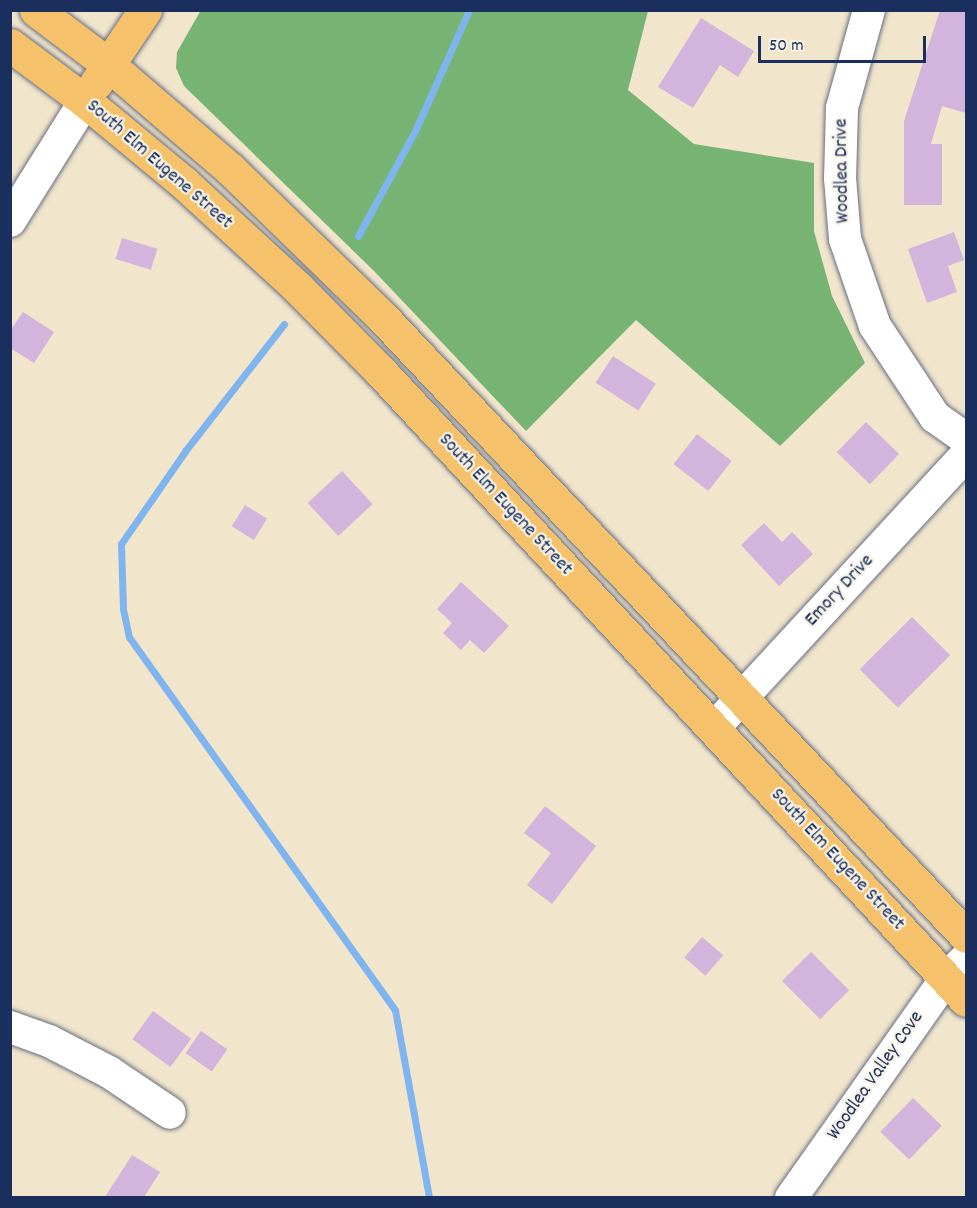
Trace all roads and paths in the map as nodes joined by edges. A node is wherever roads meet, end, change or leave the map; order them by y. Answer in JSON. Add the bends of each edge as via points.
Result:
{"nodes":[{"id":1,"x":36,"y":10,"type":"edge"},
{"id":2,"x":145,"y":10,"type":"edge"},
{"id":3,"x":869,"y":10,"type":"edge"},
{"id":4,"x":10,"y":45,"type":"edge"},
{"id":5,"x":109,"y":65,"type":"junction"},
{"id":6,"x":85,"y":100,"type":"junction"},
{"id":7,"x":10,"y":221,"type":"edge"},
{"id":8,"x":966,"y":439,"type":"edge"},
{"id":9,"x":966,"y":455,"type":"edge"},
{"id":10,"x":743,"y":696,"type":"junction"},
{"id":11,"x":714,"y":728,"type":"junction"},
{"id":12,"x":966,"y":936,"type":"edge"},
{"id":13,"x":960,"y":979,"type":"edge"},
{"id":14,"x":10,"y":1028,"type":"edge"},
{"id":15,"x":170,"y":1113,"type":"dead end"},
{"id":16,"x":791,"y":1197,"type":"edge"}],
"edges":[{"from":1,"to":5,"type":"main road","name":"South Elm Eugene Street"},
{"from":2,"to":5,"type":"main road"},
{"from":3,"to":8,"type":"street","name":"Woodlea Drive","via":[[842,108],[840,178],[845,239],[874,326],[935,417]]},
{"from":4,"to":6,"type":"main road","name":"South Elm Eugene Street"},
{"from":5,"to":6,"type":"main road"},
{"from":5,"to":10,"type":"main road","name":"South Elm Eugene Street","via":[[230,170],[376,311]]},
{"from":6,"to":7,"type":"street"},
{"from":6,"to":11,"type":"main road","name":"South Elm Eugene Street","via":[[184,183],[298,288]]},
{"from":9,"to":10,"type":"street","name":"Emory Drive"},
{"from":10,"to":11,"type":"street","name":"Emory Drive"},
{"from":10,"to":12,"type":"main road","name":"South Elm Eugene Street"},
{"from":11,"to":13,"type":"main road","name":"South Elm Eugene Street"},
{"from":13,"to":16,"type":"street","name":"Woodlea Valley Cove"},
{"from":14,"to":15,"type":"street","via":[[49,1041],[109,1072]]}]}
